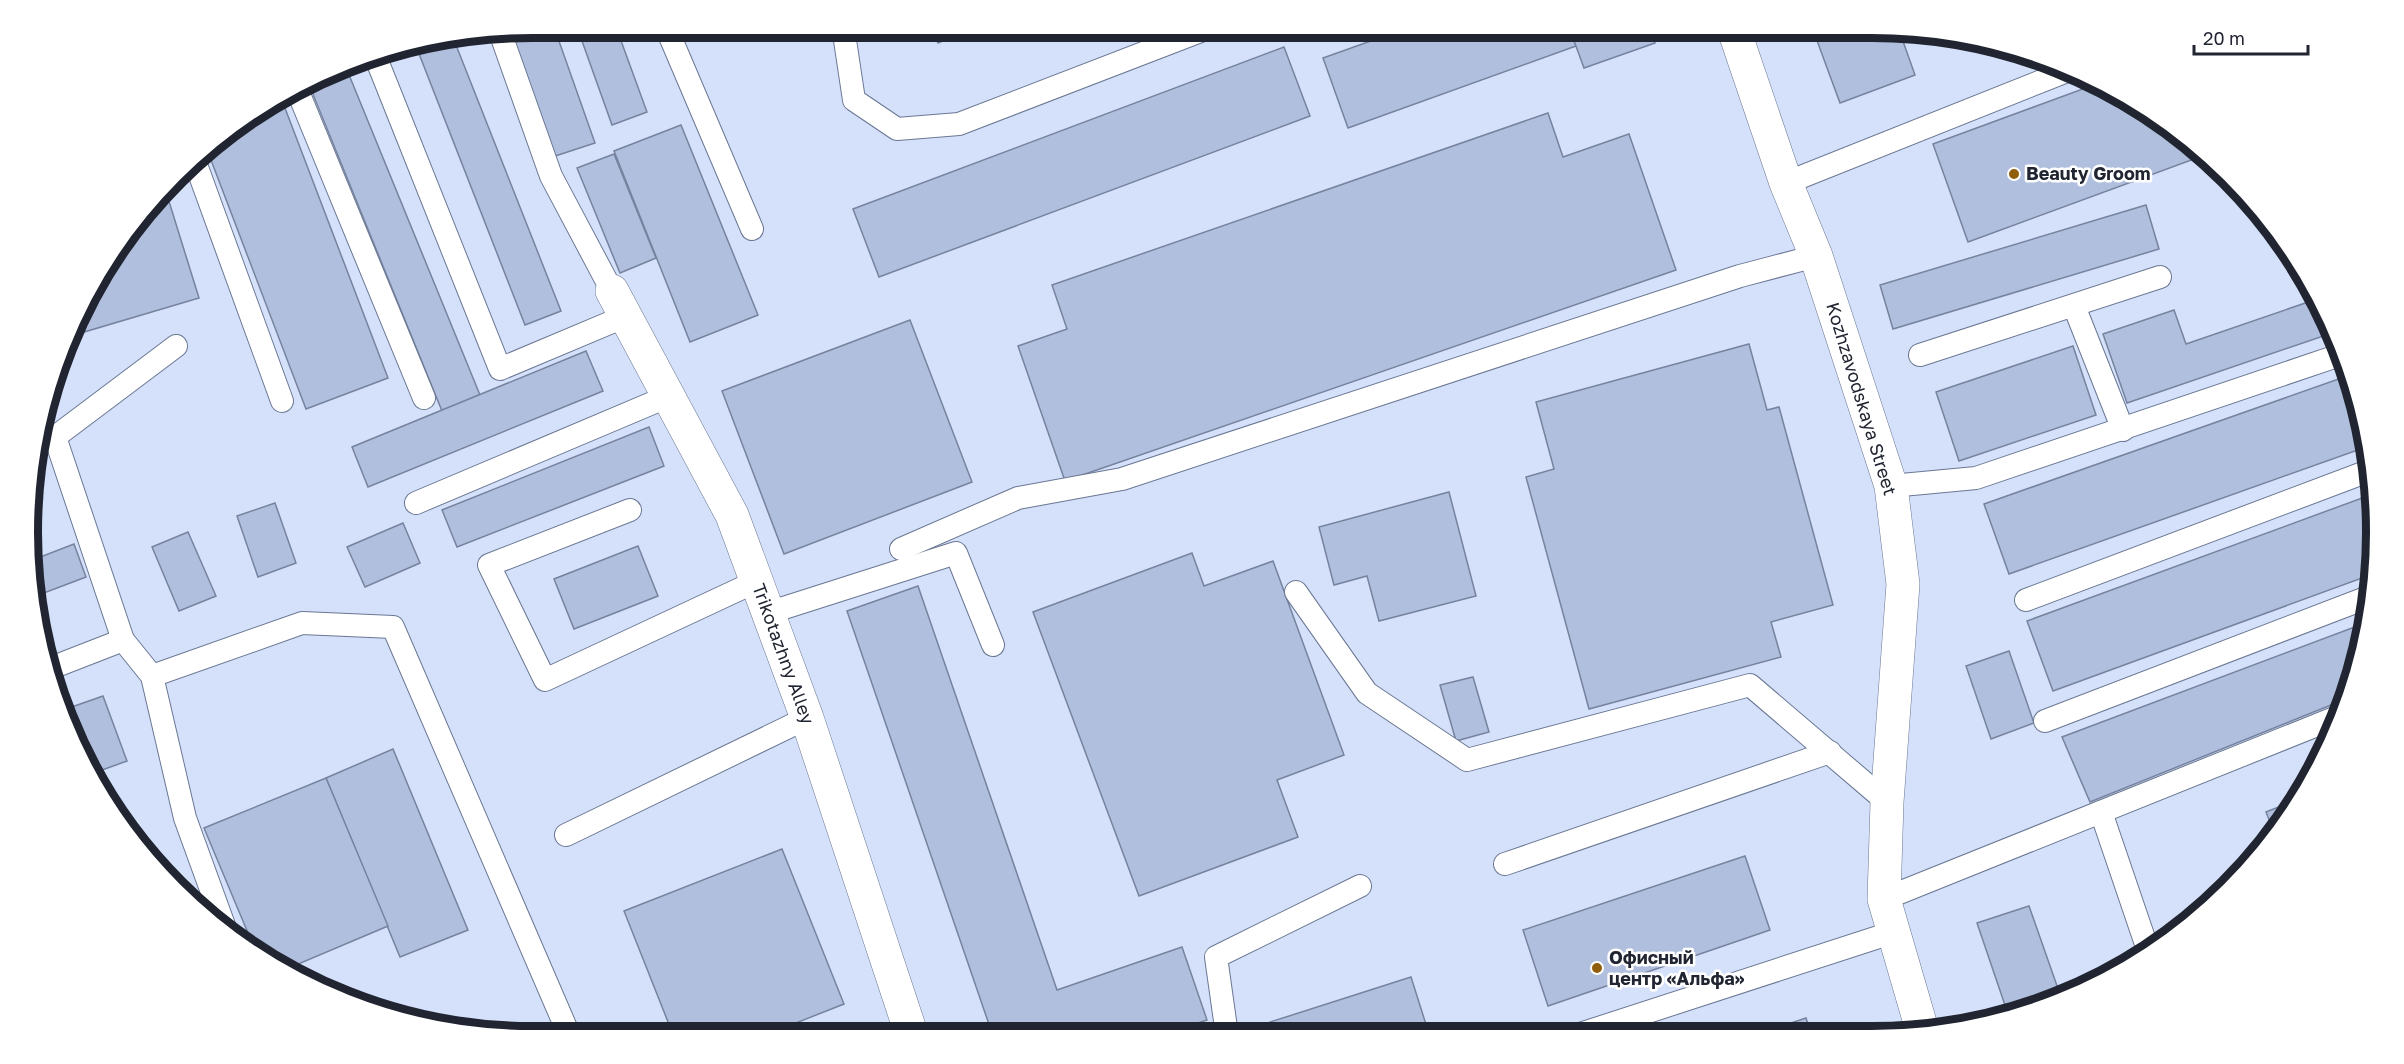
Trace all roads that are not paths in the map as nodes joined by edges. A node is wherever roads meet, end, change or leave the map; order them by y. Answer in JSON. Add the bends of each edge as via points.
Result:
{"nodes":[{"id":1,"x":671,"y":38,"type":"edge"},
{"id":2,"x":845,"y":38,"type":"edge"},
{"id":3,"x":1182,"y":38,"type":"edge"},
{"id":4,"x":1737,"y":38,"type":"edge"},
{"id":5,"x":502,"y":39,"type":"edge"},
{"id":6,"x":378,"y":62,"type":"edge"},
{"id":7,"x":2059,"y":74,"type":"edge"},
{"id":8,"x":300,"y":96,"type":"edge"},
{"id":9,"x":197,"y":168,"type":"edge"},
{"id":10,"x":1786,"y":183,"type":"junction"},
{"id":11,"x":752,"y":229,"type":"dead end"},
{"id":12,"x":1816,"y":256,"type":"junction"},
{"id":13,"x":2160,"y":277,"type":"dead end"},
{"id":14,"x":619,"y":303,"type":"junction"},
{"id":15,"x":2074,"y":306,"type":"junction"},
{"id":16,"x":176,"y":346,"type":"dead end"},
{"id":17,"x":1920,"y":355,"type":"dead end"},
{"id":18,"x":2334,"y":357,"type":"edge"},
{"id":19,"x":669,"y":396,"type":"junction"},
{"id":20,"x":424,"y":398,"type":"dead end"},
{"id":21,"x":282,"y":401,"type":"dead end"},
{"id":22,"x":2123,"y":430,"type":"junction"},
{"id":23,"x":2363,"y":473,"type":"edge"},
{"id":24,"x":1891,"y":486,"type":"junction"},
{"id":25,"x":416,"y":502,"type":"dead end"},
{"id":26,"x":630,"y":510,"type":"dead end"},
{"id":27,"x":902,"y":549,"type":"dead end"},
{"id":28,"x":757,"y":581,"type":"junction"},
{"id":29,"x":1296,"y":592,"type":"dead end"},
{"id":30,"x":2026,"y":600,"type":"dead end"},
{"id":31,"x":2362,"y":600,"type":"edge"},
{"id":32,"x":768,"y":613,"type":"junction"},
{"id":33,"x":123,"y":640,"type":"junction"},
{"id":34,"x":993,"y":645,"type":"dead end"},
{"id":35,"x":56,"y":666,"type":"edge"},
{"id":36,"x":152,"y":676,"type":"junction"},
{"id":37,"x":807,"y":718,"type":"junction"},
{"id":38,"x":2329,"y":720,"type":"edge"},
{"id":39,"x":2045,"y":722,"type":"dead end"},
{"id":40,"x":1830,"y":753,"type":"junction"},
{"id":41,"x":1887,"y":802,"type":"junction"},
{"id":42,"x":2101,"y":812,"type":"junction"},
{"id":43,"x":566,"y":835,"type":"dead end"},
{"id":44,"x":1505,"y":864,"type":"dead end"},
{"id":45,"x":1360,"y":886,"type":"dead end"},
{"id":46,"x":1884,"y":899,"type":"junction"},
{"id":47,"x":220,"y":916,"type":"edge"},
{"id":48,"x":1894,"y":932,"type":"junction"},
{"id":49,"x":2146,"y":944,"type":"edge"},
{"id":50,"x":1920,"y":1024,"type":"edge"},
{"id":51,"x":565,"y":1026,"type":"edge"},
{"id":52,"x":909,"y":1026,"type":"edge"},
{"id":53,"x":1226,"y":1026,"type":"edge"},
{"id":54,"x":1605,"y":1026,"type":"edge"}],
"edges":[{"from":1,"to":11,"type":"lane"},
{"from":2,"to":3,"type":"lane","via":[[854,100],[897,129],[959,124]]},
{"from":4,"to":10,"type":"street","name":"Kozhzavodskaya Street"},
{"from":5,"to":14,"type":"lane","via":[[551,176]]},
{"from":6,"to":14,"type":"lane","via":[[500,369]]},
{"from":7,"to":10,"type":"lane"},
{"from":8,"to":20,"type":"lane"},
{"from":9,"to":21,"type":"lane"},
{"from":10,"to":12,"type":"street","name":"Kozhzavodskaya Street"},
{"from":12,"to":24,"type":"street","name":"Kozhzavodskaya Street"},
{"from":12,"to":27,"type":"lane","via":[[1740,276],[1122,479],[1018,498]]},
{"from":13,"to":15,"type":"lane"},
{"from":14,"to":19,"type":"street","name":"Trikotazhny Alley"},
{"from":15,"to":17,"type":"lane"},
{"from":15,"to":22,"type":"lane"},
{"from":16,"to":33,"type":"lane","via":[[55,437]]},
{"from":18,"to":22,"type":"lane"},
{"from":19,"to":25,"type":"lane"},
{"from":19,"to":28,"type":"street","name":"Trikotazhny Alley","via":[[732,515]]},
{"from":22,"to":24,"type":"lane","via":[[1976,478]]},
{"from":23,"to":30,"type":"lane"},
{"from":24,"to":41,"type":"street","name":"Kozhzavodskaya Street","via":[[1903,584]]},
{"from":26,"to":28,"type":"lane","via":[[489,565],[545,680]]},
{"from":28,"to":32,"type":"street","name":"Trikotazhny Alley"},
{"from":29,"to":40,"type":"lane","via":[[1367,693],[1467,760],[1750,685]]},
{"from":31,"to":39,"type":"lane"},
{"from":32,"to":34,"type":"lane","via":[[956,553]]},
{"from":32,"to":37,"type":"street","name":"Trikotazhny Alley"},
{"from":33,"to":35,"type":"lane"},
{"from":33,"to":36,"type":"lane"},
{"from":36,"to":47,"type":"lane","via":[[185,818]]},
{"from":36,"to":51,"type":"lane","via":[[302,623],[393,627]]},
{"from":37,"to":43,"type":"lane"},
{"from":37,"to":52,"type":"street","name":"Trikotazhny Alley"},
{"from":38,"to":42,"type":"lane"},
{"from":40,"to":41,"type":"lane"},
{"from":40,"to":44,"type":"lane"},
{"from":41,"to":46,"type":"street","name":"Kozhzavodskaya Street"},
{"from":42,"to":46,"type":"lane"},
{"from":42,"to":49,"type":"lane"},
{"from":45,"to":53,"type":"lane","via":[[1216,957]]},
{"from":46,"to":48,"type":"street","name":"Kozhzavodskaya Street"},
{"from":48,"to":50,"type":"street","name":"Kozhzavodskaya Street"},
{"from":48,"to":54,"type":"lane"}]}
